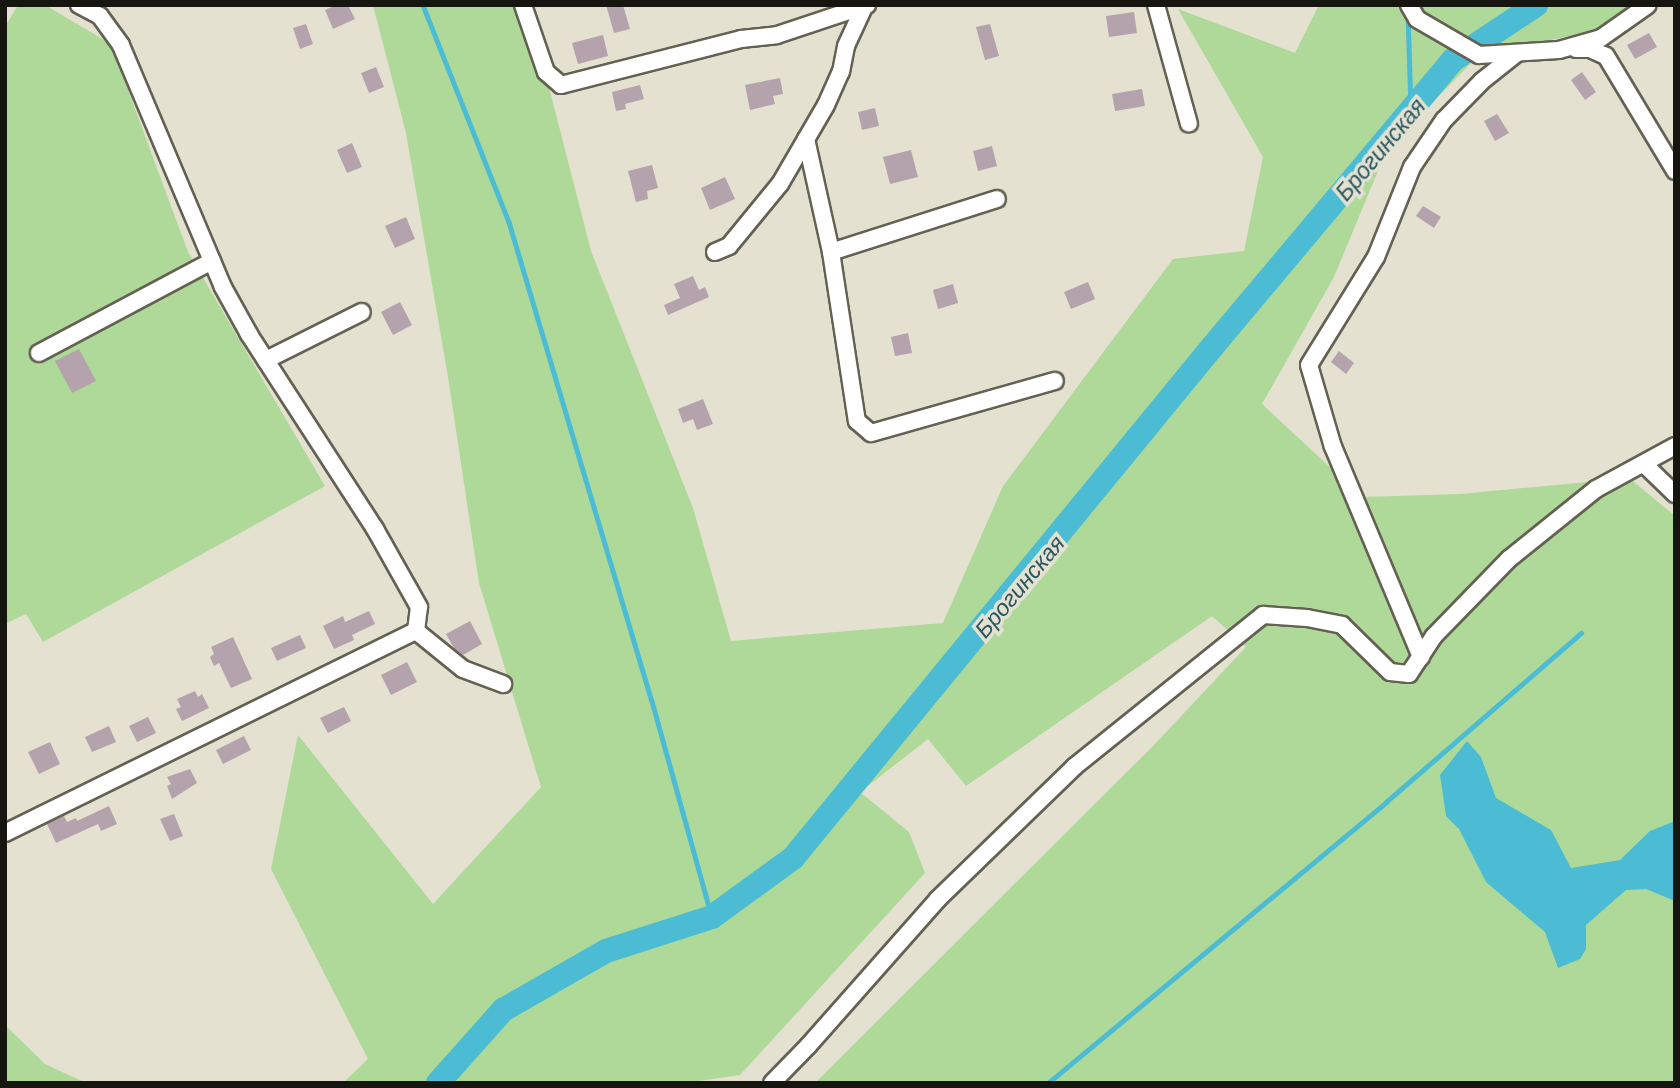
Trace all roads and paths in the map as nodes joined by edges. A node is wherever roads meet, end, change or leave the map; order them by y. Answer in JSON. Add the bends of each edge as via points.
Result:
{"nodes":[{"id":1,"x":79,"y":5,"type":"edge"},
{"id":2,"x":523,"y":5,"type":"edge"},
{"id":3,"x":1156,"y":5,"type":"edge"},
{"id":4,"x":1409,"y":5,"type":"edge"},
{"id":5,"x":1648,"y":5,"type":"edge"},
{"id":6,"x":865,"y":6,"type":"edge"},
{"id":7,"x":1559,"y":50,"type":"junction"},
{"id":8,"x":1516,"y":54,"type":"junction"},
{"id":9,"x":1189,"y":124,"type":"dead end"},
{"id":10,"x":806,"y":139,"type":"junction"},
{"id":11,"x":1675,"y":171,"type":"edge"},
{"id":12,"x":997,"y":199,"type":"dead end"},
{"id":13,"x":715,"y":252,"type":"dead end"},
{"id":14,"x":831,"y":252,"type":"junction"},
{"id":15,"x":212,"y":261,"type":"junction"},
{"id":16,"x":362,"y":312,"type":"dead end"},
{"id":17,"x":39,"y":353,"type":"dead end"},
{"id":18,"x":266,"y":360,"type":"junction"},
{"id":19,"x":1055,"y":381,"type":"dead end"},
{"id":20,"x":1675,"y":446,"type":"edge"},
{"id":21,"x":1644,"y":464,"type":"junction"},
{"id":22,"x":1675,"y":494,"type":"edge"},
{"id":23,"x":416,"y":631,"type":"junction"},
{"id":24,"x":1421,"y":657,"type":"junction"},
{"id":25,"x":503,"y":684,"type":"dead end"},
{"id":26,"x":5,"y":833,"type":"edge"},
{"id":27,"x":772,"y":1083,"type":"edge"}],
"edges":[{"from":1,"to":15,"type":"street","via":[[100,16],[121,45]]},
{"from":2,"to":6,"type":"street","via":[[546,72],[561,85],[741,39],[777,35]]},
{"from":3,"to":9,"type":"street"},
{"from":4,"to":8,"type":"street","via":[[1418,19],[1479,55]]},
{"from":5,"to":7,"type":"street","via":[[1601,38]]},
{"from":6,"to":10,"type":"street","via":[[846,46],[841,72]]},
{"from":7,"to":8,"type":"street"},
{"from":7,"to":11,"type":"street","via":[[1590,49],[1606,56]]},
{"from":8,"to":24,"type":"street","via":[[1444,120],[1412,167],[1376,257],[1309,365],[1333,447]]},
{"from":10,"to":13,"type":"street","via":[[764,205],[729,246]]},
{"from":10,"to":14,"type":"street"},
{"from":12,"to":14,"type":"street"},
{"from":14,"to":19,"type":"street","via":[[857,421],[871,433]]},
{"from":15,"to":17,"type":"street"},
{"from":15,"to":18,"type":"street"},
{"from":16,"to":18,"type":"street"},
{"from":18,"to":23,"type":"street","via":[[375,529],[419,607]]},
{"from":20,"to":21,"type":"street"},
{"from":21,"to":22,"type":"street"},
{"from":21,"to":24,"type":"street","via":[[1597,489],[1509,559],[1434,636]]},
{"from":23,"to":25,"type":"street","via":[[463,670]]},
{"from":23,"to":26,"type":"street"},
{"from":24,"to":27,"type":"street","via":[[1409,674],[1391,672],[1342,625],[1263,615],[1074,767],[938,899]]}]}
